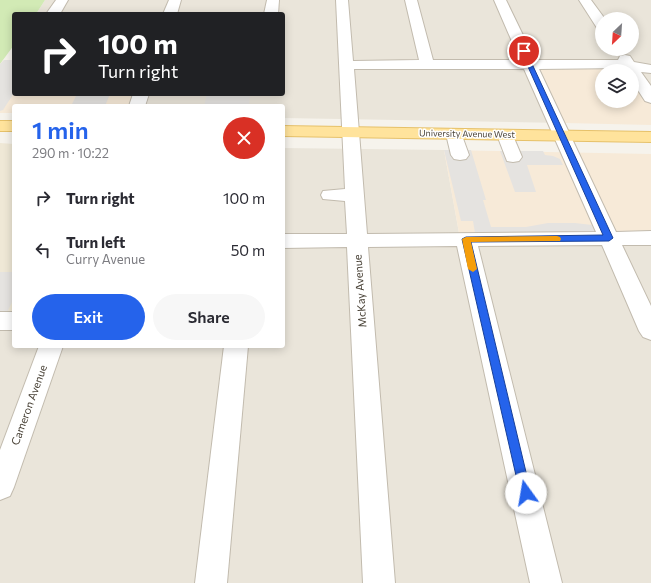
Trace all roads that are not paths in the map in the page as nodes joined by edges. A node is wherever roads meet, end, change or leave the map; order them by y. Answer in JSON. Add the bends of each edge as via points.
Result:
{"nodes":[{"id":1,"x":62,"y":0,"type":"edge"},
{"id":2,"x":175,"y":0,"type":"edge"},
{"id":3,"x":273,"y":0,"type":"edge"},
{"id":4,"x":342,"y":0,"type":"edge"},
{"id":5,"x":411,"y":0,"type":"edge"},
{"id":6,"x":500,"y":0,"type":"edge"},
{"id":7,"x":585,"y":0,"type":"edge"},
{"id":8,"x":55,"y":12,"type":"edge"},
{"id":9,"x":171,"y":12,"type":"edge"},
{"id":10,"x":271,"y":12,"type":"edge"},
{"id":11,"x":595,"y":15,"type":"edge"},
{"id":12,"x":427,"y":64,"type":"junction"},
{"id":13,"x":529,"y":64,"type":"junction"},
{"id":14,"x":347,"y":65,"type":"junction"},
{"id":15,"x":595,"y":65,"type":"edge"},
{"id":16,"x":639,"y":67,"type":"edge"},
{"id":17,"x":651,"y":69,"type":"edge"},
{"id":18,"x":639,"y":80,"type":"edge"},
{"id":19,"x":651,"y":98,"type":"edge"},
{"id":20,"x":0,"y":126,"type":"edge"},
{"id":21,"x":12,"y":126,"type":"edge"},
{"id":22,"x":285,"y":131,"type":"edge"},
{"id":23,"x":350,"y":132,"type":"junction"},
{"id":24,"x":454,"y":134,"type":"junction"},
{"id":25,"x":505,"y":135,"type":"junction"},
{"id":26,"x":562,"y":136,"type":"junction"},
{"id":27,"x":651,"y":137,"type":"edge"},
{"id":28,"x":460,"y":155,"type":"dead end"},
{"id":29,"x":513,"y":157,"type":"dead end"},
{"id":30,"x":354,"y":194,"type":"junction"},
{"id":31,"x":330,"y":195,"type":"dead end"},
{"id":32,"x":582,"y":231,"type":"dead end"},
{"id":33,"x":607,"y":234,"type":"junction"},
{"id":34,"x":651,"y":238,"type":"edge"},
{"id":35,"x":466,"y":239,"type":"junction"},
{"id":36,"x":357,"y":240,"type":"junction"},
{"id":37,"x":285,"y":241,"type":"edge"},
{"id":38,"x":0,"y":321,"type":"edge"},
{"id":39,"x":12,"y":321,"type":"edge"},
{"id":40,"x":651,"y":331,"type":"edge"},
{"id":41,"x":49,"y":348,"type":"edge"},
{"id":42,"x":236,"y":348,"type":"edge"},
{"id":43,"x":0,"y":487,"type":"edge"},
{"id":44,"x":211,"y":583,"type":"edge"},
{"id":45,"x":379,"y":583,"type":"edge"},
{"id":46,"x":546,"y":583,"type":"edge"}],
"edges":[{"from":1,"to":8,"type":"street"},
{"from":2,"to":9,"type":"street"},
{"from":3,"to":10,"type":"street"},
{"from":4,"to":14,"type":"street","name":"McKay Avenue"},
{"from":5,"to":12,"type":"street"},
{"from":6,"to":13,"type":"street"},
{"from":7,"to":11,"type":"street"},
{"from":12,"to":13,"type":"street"},
{"from":12,"to":14,"type":"street"},
{"from":13,"to":15,"type":"street"},
{"from":13,"to":26,"type":"street"},
{"from":14,"to":23,"type":"street","name":"McKay Avenue"},
{"from":16,"to":17,"type":"street"},
{"from":18,"to":19,"type":"street"},
{"from":20,"to":21,"type":"main road"},
{"from":22,"to":23,"type":"main road","name":"University Avenue West"},
{"from":23,"to":24,"type":"main road","name":"University Avenue West"},
{"from":23,"to":30,"type":"street","name":"McKay Avenue"},
{"from":24,"to":25,"type":"main road","name":"University Avenue West"},
{"from":24,"to":28,"type":"street"},
{"from":25,"to":26,"type":"main road","name":"University Avenue West"},
{"from":25,"to":29,"type":"street"},
{"from":26,"to":27,"type":"main road","name":"University Avenue West"},
{"from":26,"to":33,"type":"street"},
{"from":30,"to":31,"type":"street"},
{"from":30,"to":36,"type":"street","name":"McKay Avenue"},
{"from":32,"to":33,"type":"street"},
{"from":33,"to":34,"type":"street"},
{"from":33,"to":35,"type":"street"},
{"from":33,"to":40,"type":"street"},
{"from":35,"to":36,"type":"street"},
{"from":35,"to":46,"type":"street"},
{"from":36,"to":37,"type":"street"},
{"from":36,"to":45,"type":"street","name":"McKay Avenue"},
{"from":38,"to":39,"type":"street"},
{"from":41,"to":43,"type":"street","name":"Cameron Avenue"},
{"from":42,"to":44,"type":"street"}]}
